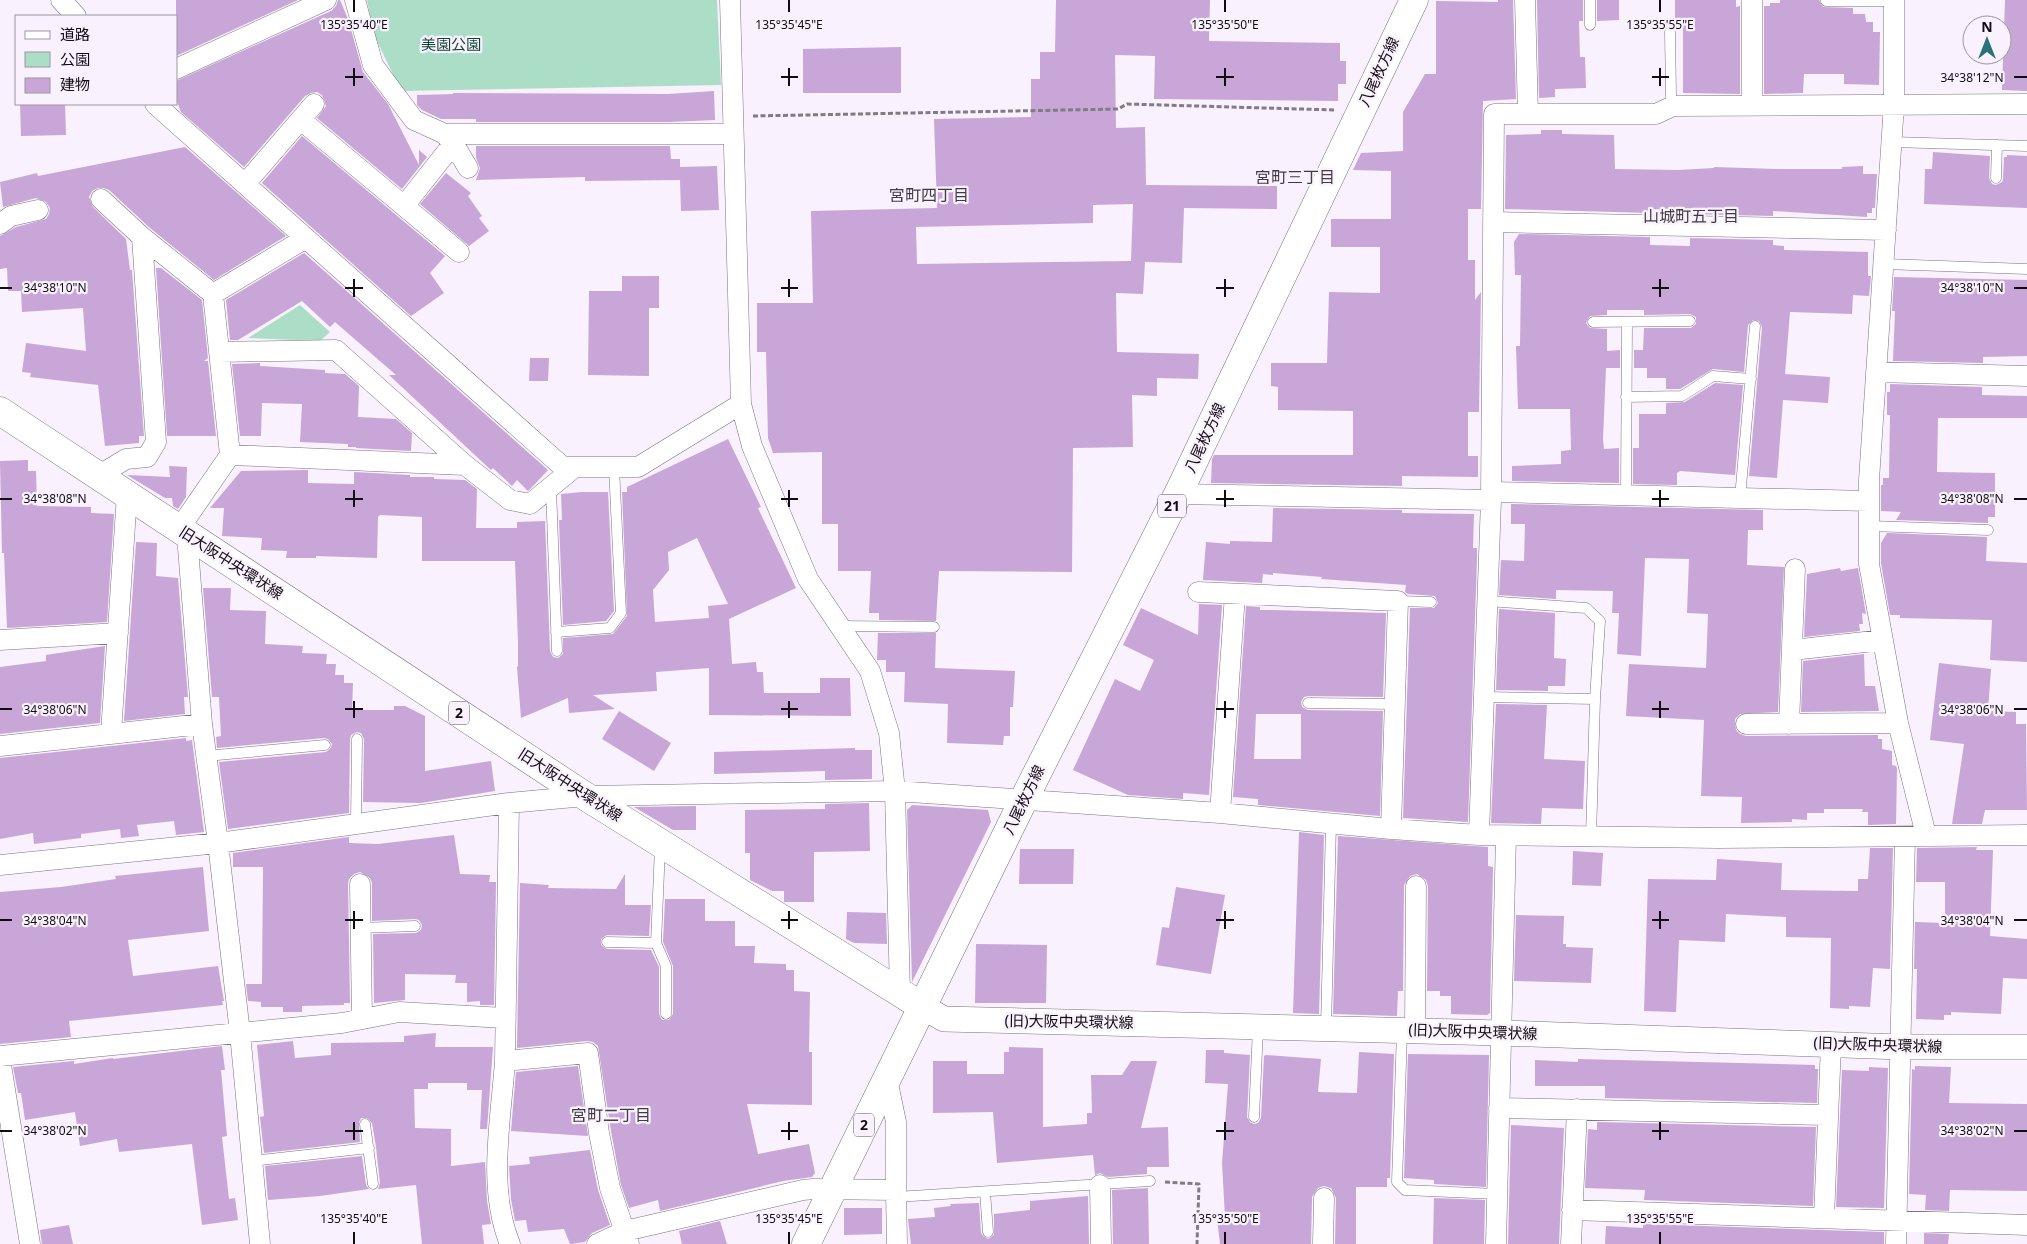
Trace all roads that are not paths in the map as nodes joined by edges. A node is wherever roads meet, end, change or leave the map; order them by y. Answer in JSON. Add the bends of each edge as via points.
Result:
{"nodes":[{"id":1,"x":61,"y":0,"type":"edge"},
{"id":2,"x":326,"y":0,"type":"edge"},
{"id":3,"x":356,"y":0,"type":"edge"},
{"id":4,"x":730,"y":0,"type":"edge"},
{"id":5,"x":1414,"y":0,"type":"edge"},
{"id":6,"x":1525,"y":0,"type":"edge"},
{"id":7,"x":1590,"y":0,"type":"edge"},
{"id":8,"x":1752,"y":0,"type":"edge"},
{"id":9,"x":1894,"y":0,"type":"edge"},
{"id":10,"x":1826,"y":1,"type":"edge"},
{"id":11,"x":75,"y":15,"type":"edge"},
{"id":12,"x":1590,"y":26,"type":"dead end"},
{"id":13,"x":1670,"y":32,"type":"dead end"},
{"id":14,"x":178,"y":68,"type":"edge"},
{"id":15,"x":314,"y":104,"type":"dead end"},
{"id":16,"x":1894,"y":104,"type":"junction"},
{"id":17,"x":2027,"y":104,"type":"edge"},
{"id":18,"x":157,"y":105,"type":"edge"},
{"id":19,"x":1752,"y":105,"type":"junction"},
{"id":20,"x":1674,"y":106,"type":"junction"},
{"id":21,"x":1528,"y":114,"type":"junction"},
{"id":22,"x":300,"y":120,"type":"junction"},
{"id":23,"x":733,"y":125,"type":"junction"},
{"id":24,"x":449,"y":139,"type":"junction"},
{"id":25,"x":1892,"y":142,"type":"junction"},
{"id":26,"x":1997,"y":145,"type":"junction"},
{"id":27,"x":2027,"y":146,"type":"edge"},
{"id":28,"x":468,"y":168,"type":"dead end"},
{"id":29,"x":1996,"y":178,"type":"dead end"},
{"id":30,"x":245,"y":184,"type":"junction"},
{"id":31,"x":101,"y":199,"type":"dead end"},
{"id":32,"x":404,"y":206,"type":"junction"},
{"id":33,"x":38,"y":210,"type":"dead end"},
{"id":34,"x":1493,"y":222,"type":"junction"},
{"id":35,"x":0,"y":224,"type":"edge"},
{"id":36,"x":1886,"y":230,"type":"junction"},
{"id":37,"x":142,"y":237,"type":"junction"},
{"id":38,"x":306,"y":238,"type":"junction"},
{"id":39,"x":459,"y":252,"type":"dead end"},
{"id":40,"x":1884,"y":264,"type":"junction"},
{"id":41,"x":2027,"y":269,"type":"edge"},
{"id":42,"x":213,"y":294,"type":"junction"},
{"id":43,"x":1690,"y":321,"type":"dead end"},
{"id":44,"x":1593,"y":322,"type":"dead end"},
{"id":45,"x":1627,"y":322,"type":"junction"},
{"id":46,"x":1755,"y":326,"type":"dead end"},
{"id":47,"x":219,"y":352,"type":"junction"},
{"id":48,"x":1876,"y":372,"type":"junction"},
{"id":49,"x":2027,"y":376,"type":"edge"},
{"id":50,"x":1751,"y":379,"type":"junction"},
{"id":51,"x":1626,"y":397,"type":"junction"},
{"id":52,"x":741,"y":404,"type":"junction"},
{"id":53,"x":0,"y":412,"type":"edge"},
{"id":54,"x":230,"y":455,"type":"junction"},
{"id":55,"x":465,"y":465,"type":"junction"},
{"id":56,"x":574,"y":467,"type":"junction"},
{"id":57,"x":614,"y":467,"type":"junction"},
{"id":58,"x":98,"y":476,"type":"junction"},
{"id":59,"x":551,"y":487,"type":"junction"},
{"id":60,"x":1178,"y":494,"type":"junction"},
{"id":61,"x":126,"y":495,"type":"junction"},
{"id":62,"x":1626,"y":495,"type":"junction"},
{"id":63,"x":1491,"y":496,"type":"junction"},
{"id":64,"x":1740,"y":498,"type":"junction"},
{"id":65,"x":1869,"y":501,"type":"junction"},
{"id":66,"x":1869,"y":526,"type":"junction"},
{"id":67,"x":1988,"y":530,"type":"dead end"},
{"id":68,"x":183,"y":532,"type":"junction"},
{"id":69,"x":1795,"y":569,"type":"dead end"},
{"id":70,"x":1198,"y":592,"type":"dead end"},
{"id":71,"x":1235,"y":594,"type":"junction"},
{"id":72,"x":1398,"y":601,"type":"junction"},
{"id":73,"x":1487,"y":601,"type":"junction"},
{"id":74,"x":1431,"y":602,"type":"dead end"},
{"id":75,"x":840,"y":626,"type":"junction"},
{"id":76,"x":934,"y":627,"type":"dead end"},
{"id":77,"x":556,"y":632,"type":"junction"},
{"id":78,"x":118,"y":633,"type":"junction"},
{"id":79,"x":0,"y":640,"type":"edge"},
{"id":80,"x":1883,"y":640,"type":"junction"},
{"id":81,"x":1792,"y":650,"type":"junction"},
{"id":82,"x":557,"y":651,"type":"dead end"},
{"id":83,"x":1484,"y":696,"type":"junction"},
{"id":84,"x":1595,"y":699,"type":"junction"},
{"id":85,"x":1308,"y":703,"type":"dead end"},
{"id":86,"x":1395,"y":704,"type":"junction"},
{"id":87,"x":1898,"y":723,"type":"junction"},
{"id":88,"x":202,"y":724,"type":"junction"},
{"id":89,"x":1746,"y":724,"type":"dead end"},
{"id":90,"x":1788,"y":724,"type":"junction"},
{"id":91,"x":112,"y":733,"type":"junction"},
{"id":92,"x":357,"y":739,"type":"dead end"},
{"id":93,"x":325,"y":745,"type":"dead end"},
{"id":94,"x":0,"y":746,"type":"edge"},
{"id":95,"x":206,"y":756,"type":"junction"},
{"id":96,"x":895,"y":791,"type":"junction"},
{"id":97,"x":585,"y":796,"type":"junction"},
{"id":98,"x":1023,"y":801,"type":"junction"},
{"id":99,"x":509,"y":804,"type":"junction"},
{"id":100,"x":1220,"y":813,"type":"junction"},
{"id":101,"x":356,"y":824,"type":"junction"},
{"id":102,"x":1331,"y":824,"type":"junction"},
{"id":103,"x":1391,"y":829,"type":"junction"},
{"id":104,"x":1479,"y":835,"type":"junction"},
{"id":105,"x":1926,"y":835,"type":"junction"},
{"id":106,"x":2027,"y":835,"type":"edge"},
{"id":107,"x":1506,"y":836,"type":"junction"},
{"id":108,"x":1591,"y":837,"type":"junction"},
{"id":109,"x":1905,"y":837,"type":"junction"},
{"id":110,"x":218,"y":843,"type":"junction"},
{"id":111,"x":660,"y":844,"type":"junction"},
{"id":112,"x":0,"y":865,"type":"edge"},
{"id":113,"x":360,"y":884,"type":"dead end"},
{"id":114,"x":1416,"y":886,"type":"dead end"},
{"id":115,"x":415,"y":926,"type":"dead end"},
{"id":116,"x":360,"y":928,"type":"junction"},
{"id":117,"x":608,"y":942,"type":"dead end"},
{"id":118,"x":656,"y":943,"type":"junction"},
{"id":119,"x":912,"y":1000,"type":"junction"},
{"id":120,"x":666,"y":1014,"type":"dead end"},
{"id":121,"x":505,"y":1018,"type":"junction"},
{"id":122,"x":362,"y":1019,"type":"junction"},
{"id":123,"x":1258,"y":1026,"type":"junction"},
{"id":124,"x":1326,"y":1028,"type":"junction"},
{"id":125,"x":1408,"y":1030,"type":"junction"},
{"id":126,"x":240,"y":1033,"type":"junction"},
{"id":127,"x":1501,"y":1033,"type":"junction"},
{"id":128,"x":1830,"y":1044,"type":"junction"},
{"id":129,"x":1901,"y":1047,"type":"junction"},
{"id":130,"x":2027,"y":1047,"type":"edge"},
{"id":131,"x":0,"y":1058,"type":"edge"},
{"id":132,"x":505,"y":1061,"type":"junction"},
{"id":133,"x":887,"y":1079,"type":"junction"},
{"id":134,"x":1500,"y":1108,"type":"junction"},
{"id":135,"x":1577,"y":1109,"type":"junction"},
{"id":136,"x":1826,"y":1114,"type":"junction"},
{"id":137,"x":1254,"y":1117,"type":"dead end"},
{"id":138,"x":366,"y":1124,"type":"dead end"},
{"id":139,"x":369,"y":1148,"type":"junction"},
{"id":140,"x":252,"y":1161,"type":"junction"},
{"id":141,"x":1150,"y":1181,"type":"road end"},
{"id":142,"x":373,"y":1184,"type":"dead end"},
{"id":143,"x":1100,"y":1186,"type":"junction"},
{"id":144,"x":832,"y":1189,"type":"junction"},
{"id":145,"x":985,"y":1192,"type":"junction"},
{"id":146,"x":896,"y":1194,"type":"junction"},
{"id":147,"x":1497,"y":1194,"type":"junction"},
{"id":148,"x":1324,"y":1198,"type":"dead end"},
{"id":149,"x":1572,"y":1210,"type":"junction"},
{"id":150,"x":1824,"y":1218,"type":"junction"},
{"id":151,"x":1896,"y":1222,"type":"junction"},
{"id":152,"x":2027,"y":1225,"type":"edge"},
{"id":153,"x":988,"y":1232,"type":"dead end"},
{"id":154,"x":627,"y":1237,"type":"edge"},
{"id":155,"x":30,"y":1244,"type":"edge"},
{"id":156,"x":260,"y":1244,"type":"edge"},
{"id":157,"x":510,"y":1244,"type":"edge"},
{"id":158,"x":597,"y":1244,"type":"edge"},
{"id":159,"x":806,"y":1244,"type":"edge"},
{"id":160,"x":897,"y":1244,"type":"edge"},
{"id":161,"x":1101,"y":1244,"type":"edge"},
{"id":162,"x":1323,"y":1244,"type":"edge"},
{"id":163,"x":1496,"y":1244,"type":"edge"},
{"id":164,"x":1571,"y":1244,"type":"edge"},
{"id":165,"x":1896,"y":1244,"type":"edge"}],
"edges":[{"from":1,"to":11,"type":"street"},
{"from":2,"to":14,"type":"street"},
{"from":3,"to":24,"type":"street","via":[[373,65],[414,120]]},
{"from":4,"to":23,"type":"street"},
{"from":5,"to":60,"type":"main road","name":"八尾枚方線","number":"21"},
{"from":6,"to":21,"type":"street"},
{"from":7,"to":12,"type":"lane"},
{"from":8,"to":19,"type":"street"},
{"from":9,"to":10,"type":"lane"},
{"from":9,"to":16,"type":"street"},
{"from":13,"to":20,"type":"lane"},
{"from":15,"to":22,"type":"street"},
{"from":16,"to":17,"type":"street"},
{"from":16,"to":19,"type":"street"},
{"from":16,"to":25,"type":"street"},
{"from":18,"to":30,"type":"street"},
{"from":19,"to":20,"type":"street"},
{"from":20,"to":21,"type":"street","via":[[1656,114]]},
{"from":21,"to":34,"type":"street","via":[[1494,114]]},
{"from":22,"to":30,"type":"street"},
{"from":22,"to":32,"type":"street"},
{"from":23,"to":24,"type":"street"},
{"from":23,"to":52,"type":"street"},
{"from":24,"to":28,"type":"street"},
{"from":24,"to":32,"type":"street"},
{"from":25,"to":26,"type":"lane"},
{"from":25,"to":36,"type":"street"},
{"from":26,"to":27,"type":"lane"},
{"from":26,"to":29,"type":"lane"},
{"from":30,"to":38,"type":"street"},
{"from":31,"to":37,"type":"street"},
{"from":32,"to":39,"type":"street"},
{"from":33,"to":35,"type":"street","via":[[12,216]]},
{"from":34,"to":36,"type":"street"},
{"from":34,"to":63,"type":"street"},
{"from":36,"to":40,"type":"street"},
{"from":37,"to":42,"type":"street"},
{"from":37,"to":58,"type":"street","via":[[156,442],[147,457],[126,459]]},
{"from":38,"to":42,"type":"street"},
{"from":38,"to":56,"type":"street","via":[[563,467]]},
{"from":40,"to":41,"type":"lane"},
{"from":40,"to":48,"type":"street"},
{"from":42,"to":47,"type":"street"},
{"from":43,"to":45,"type":"lane"},
{"from":44,"to":45,"type":"lane"},
{"from":45,"to":51,"type":"lane"},
{"from":46,"to":50,"type":"lane"},
{"from":47,"to":54,"type":"street"},
{"from":47,"to":55,"type":"street","via":[[336,350]]},
{"from":48,"to":49,"type":"street"},
{"from":48,"to":65,"type":"street"},
{"from":50,"to":51,"type":"lane","via":[[1713,376],[1682,396]]},
{"from":50,"to":64,"type":"lane"},
{"from":51,"to":62,"type":"lane"},
{"from":52,"to":57,"type":"street","via":[[638,467]]},
{"from":52,"to":75,"type":"street","via":[[752,446],[808,579]]},
{"from":53,"to":58,"type":"main road","name":"旧大阪中央環状線","number":"2"},
{"from":54,"to":55,"type":"street"},
{"from":54,"to":68,"type":"street"},
{"from":55,"to":59,"type":"street","via":[[510,500],[530,504]]},
{"from":56,"to":57,"type":"street"},
{"from":56,"to":59,"type":"street"},
{"from":57,"to":77,"type":"lane","via":[[621,613],[610,628]]},
{"from":58,"to":61,"type":"main road","name":"旧大阪中央環状線","number":"2"},
{"from":59,"to":77,"type":"lane"},
{"from":60,"to":63,"type":"street"},
{"from":60,"to":98,"type":"main road","name":"八尾枚方線","number":"21"},
{"from":61,"to":68,"type":"main road","name":"旧大阪中央環状線","number":"2"},
{"from":61,"to":78,"type":"street"},
{"from":62,"to":63,"type":"street"},
{"from":62,"to":64,"type":"street"},
{"from":63,"to":73,"type":"street"},
{"from":64,"to":65,"type":"street"},
{"from":65,"to":66,"type":"street"},
{"from":66,"to":67,"type":"lane"},
{"from":66,"to":80,"type":"street","via":[[1869,564]]},
{"from":68,"to":88,"type":"street"},
{"from":68,"to":97,"type":"main road","name":"旧大阪中央環状線","number":"2"},
{"from":69,"to":81,"type":"street"},
{"from":70,"to":71,"type":"street"},
{"from":71,"to":72,"type":"street"},
{"from":71,"to":100,"type":"street"},
{"from":72,"to":74,"type":"lane"},
{"from":72,"to":86,"type":"street"},
{"from":73,"to":83,"type":"street"},
{"from":73,"to":84,"type":"lane","via":[[1586,608],[1600,621]]},
{"from":75,"to":76,"type":"lane"},
{"from":75,"to":96,"type":"street","via":[[870,672],[889,733]]},
{"from":77,"to":82,"type":"lane"},
{"from":78,"to":79,"type":"street"},
{"from":78,"to":91,"type":"street"},
{"from":80,"to":81,"type":"street"},
{"from":80,"to":87,"type":"street"},
{"from":81,"to":90,"type":"street"},
{"from":83,"to":84,"type":"lane"},
{"from":83,"to":104,"type":"street"},
{"from":84,"to":108,"type":"lane"},
{"from":85,"to":86,"type":"lane"},
{"from":86,"to":103,"type":"street"},
{"from":87,"to":90,"type":"street"},
{"from":87,"to":105,"type":"street"},
{"from":88,"to":91,"type":"street"},
{"from":88,"to":95,"type":"street"},
{"from":89,"to":90,"type":"street"},
{"from":91,"to":94,"type":"street"},
{"from":92,"to":101,"type":"lane"},
{"from":93,"to":95,"type":"lane"},
{"from":95,"to":110,"type":"street"},
{"from":96,"to":97,"type":"street"},
{"from":96,"to":98,"type":"street"},
{"from":96,"to":119,"type":"street"},
{"from":97,"to":99,"type":"street"},
{"from":97,"to":111,"type":"main road","name":"旧大阪中央環状線","number":"2"},
{"from":98,"to":100,"type":"street"},
{"from":98,"to":119,"type":"main road","name":"八尾枚方線","number":"21"},
{"from":99,"to":101,"type":"street"},
{"from":99,"to":121,"type":"street"},
{"from":100,"to":102,"type":"street"},
{"from":101,"to":110,"type":"street"},
{"from":102,"to":103,"type":"street"},
{"from":102,"to":124,"type":"lane"},
{"from":103,"to":104,"type":"street"},
{"from":104,"to":107,"type":"street"},
{"from":105,"to":106,"type":"street"},
{"from":105,"to":109,"type":"street"},
{"from":107,"to":108,"type":"street"},
{"from":107,"to":127,"type":"street"},
{"from":108,"to":109,"type":"street"},
{"from":109,"to":129,"type":"street"},
{"from":110,"to":112,"type":"street"},
{"from":110,"to":126,"type":"street"},
{"from":111,"to":118,"type":"lane"},
{"from":111,"to":119,"type":"main road","name":"旧大阪中央環状線","number":"2"},
{"from":113,"to":116,"type":"street"},
{"from":114,"to":125,"type":"street"},
{"from":115,"to":116,"type":"lane"},
{"from":116,"to":122,"type":"street"},
{"from":117,"to":118,"type":"lane"},
{"from":118,"to":120,"type":"lane","via":[[666,966]]},
{"from":119,"to":123,"type":"street","name":"(旧)大阪中央環状線","number":"2","via":[[944,1019]]},
{"from":119,"to":133,"type":"main road","number":"2"},
{"from":121,"to":122,"type":"street","via":[[399,1012]]},
{"from":121,"to":132,"type":"street"},
{"from":122,"to":126,"type":"street"},
{"from":123,"to":124,"type":"street","name":"(旧)大阪中央環状線","number":"2"},
{"from":123,"to":137,"type":"lane"},
{"from":124,"to":125,"type":"street","name":"(旧)大阪中央環状線","number":"2"},
{"from":125,"to":127,"type":"street","name":"(旧)大阪中央環状線","number":"2"},
{"from":125,"to":147,"type":"lane","via":[[1397,1182],[1405,1190]]},
{"from":126,"to":131,"type":"street"},
{"from":126,"to":140,"type":"street"},
{"from":127,"to":128,"type":"street","name":"(旧)大阪中央環状線","number":"2"},
{"from":127,"to":134,"type":"street"},
{"from":128,"to":129,"type":"street","name":"(旧)大阪中央環状線","number":"2"},
{"from":128,"to":136,"type":"street"},
{"from":129,"to":130,"type":"street","name":"(旧)大阪中央環状線","number":"2"},
{"from":129,"to":151,"type":"street"},
{"from":131,"to":155,"type":"street"},
{"from":132,"to":154,"type":"street","via":[[588,1054],[610,1188]]},
{"from":132,"to":157,"type":"street","via":[[497,1195]]},
{"from":133,"to":144,"type":"main road","number":"2"},
{"from":133,"to":146,"type":"street","via":[[896,1122]]},
{"from":134,"to":135,"type":"street"},
{"from":134,"to":147,"type":"street"},
{"from":135,"to":136,"type":"street"},
{"from":135,"to":149,"type":"street"},
{"from":136,"to":150,"type":"street"},
{"from":138,"to":139,"type":"lane"},
{"from":139,"to":140,"type":"lane"},
{"from":139,"to":142,"type":"lane"},
{"from":140,"to":156,"type":"street"},
{"from":141,"to":143,"type":"lane"},
{"from":143,"to":145,"type":"lane"},
{"from":143,"to":161,"type":"street"},
{"from":144,"to":146,"type":"street"},
{"from":144,"to":154,"type":"street","via":[[803,1190]]},
{"from":144,"to":159,"type":"main road","number":"2"},
{"from":145,"to":146,"type":"lane"},
{"from":145,"to":153,"type":"lane"},
{"from":146,"to":160,"type":"street"},
{"from":147,"to":163,"type":"street"},
{"from":148,"to":162,"type":"street"},
{"from":149,"to":150,"type":"street"},
{"from":149,"to":164,"type":"street"},
{"from":150,"to":151,"type":"street"},
{"from":151,"to":152,"type":"street"},
{"from":151,"to":165,"type":"street"},
{"from":154,"to":158,"type":"street"}]}
